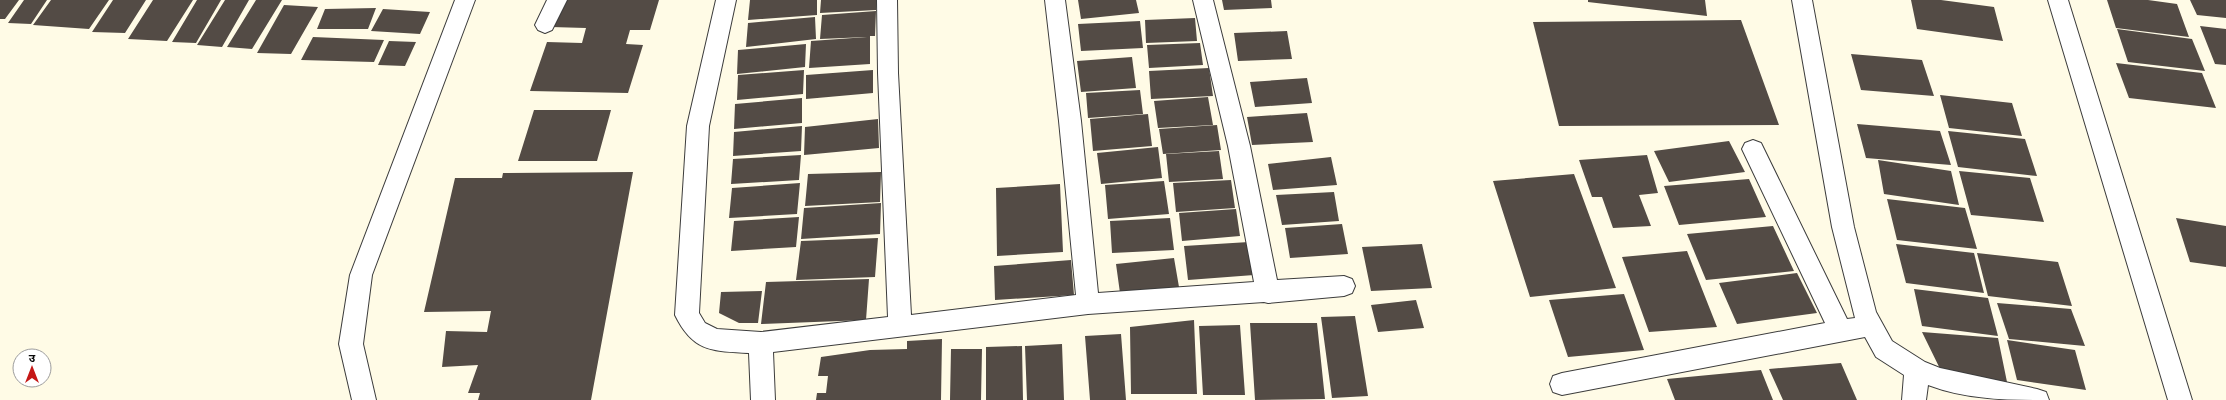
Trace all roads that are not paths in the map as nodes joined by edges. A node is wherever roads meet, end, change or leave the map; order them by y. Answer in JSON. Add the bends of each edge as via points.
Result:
{"nodes":[{"id":1,"x":465,"y":0,"type":"edge"},
{"id":2,"x":557,"y":0,"type":"edge"},
{"id":3,"x":726,"y":0,"type":"edge"},
{"id":4,"x":887,"y":0,"type":"edge"},
{"id":5,"x":1055,"y":0,"type":"edge"},
{"id":6,"x":1203,"y":0,"type":"edge"},
{"id":7,"x":1802,"y":0,"type":"edge"},
{"id":8,"x":2058,"y":0,"type":"edge"},
{"id":9,"x":545,"y":25,"type":"dead end"},
{"id":10,"x":1754,"y":149,"type":"dead end"},
{"id":11,"x":1344,"y":286,"type":"dead end"},
{"id":12,"x":1268,"y":293,"type":"junction"},
{"id":13,"x":1088,"y":304,"type":"junction"},
{"id":14,"x":1871,"y":325,"type":"junction"},
{"id":15,"x":900,"y":327,"type":"junction"},
{"id":16,"x":1841,"y":331,"type":"junction"},
{"id":17,"x":761,"y":343,"type":"junction"},
{"id":18,"x":1918,"y":370,"type":"junction"},
{"id":19,"x":1562,"y":384,"type":"dead end"},
{"id":20,"x":364,"y":400,"type":"edge"},
{"id":21,"x":763,"y":400,"type":"edge"},
{"id":22,"x":1914,"y":400,"type":"edge"},
{"id":23,"x":2037,"y":400,"type":"edge"},
{"id":24,"x":2180,"y":400,"type":"edge"}],
"edges":[{"from":1,"to":20,"type":"street","via":[[361,275],[351,344]]},
{"from":2,"to":9,"type":"street"},
{"from":3,"to":17,"type":"street","via":[[698,126],[687,315],[697,331],[714,340]]},
{"from":4,"to":15,"type":"street"},
{"from":5,"to":13,"type":"street"},
{"from":6,"to":12,"type":"street","via":[[1239,146]]},
{"from":7,"to":14,"type":"street","via":[[1843,227],[1865,315]]},
{"from":8,"to":24,"type":"street"},
{"from":10,"to":16,"type":"street"},
{"from":11,"to":12,"type":"street"},
{"from":12,"to":13,"type":"street"},
{"from":13,"to":15,"type":"street"},
{"from":14,"to":16,"type":"street"},
{"from":14,"to":18,"type":"street","via":[[1884,349]]},
{"from":15,"to":17,"type":"street"},
{"from":16,"to":19,"type":"street"},
{"from":17,"to":21,"type":"street"},
{"from":18,"to":22,"type":"street"},
{"from":18,"to":23,"type":"street","via":[[1940,379]]}]}
